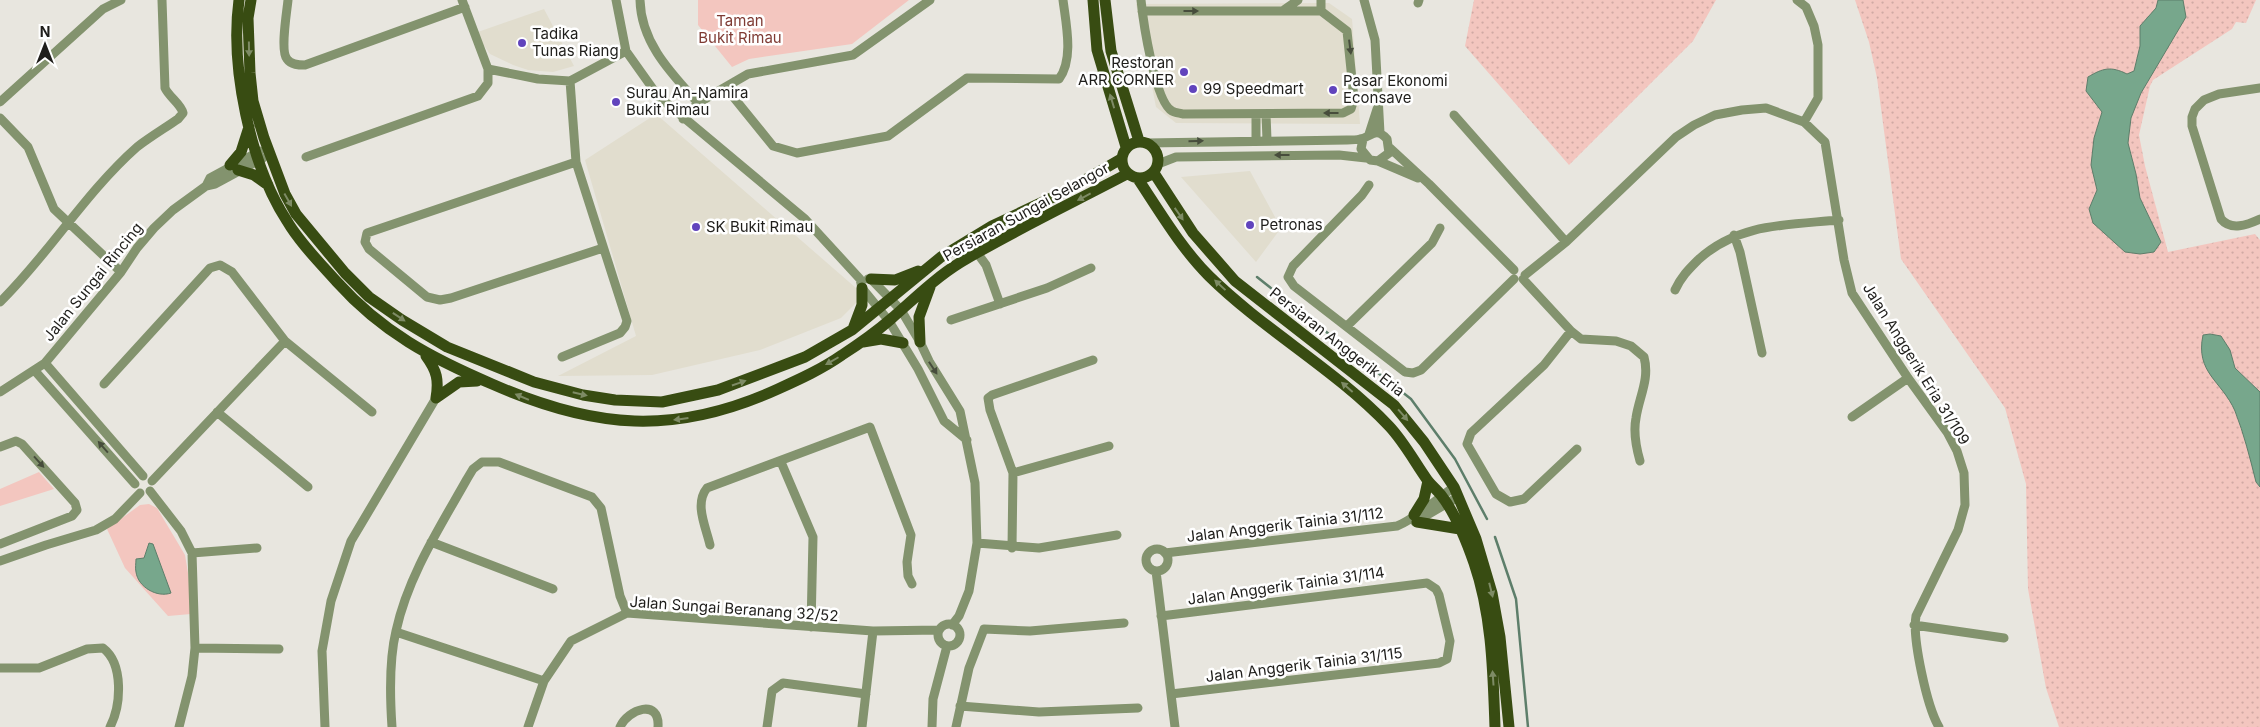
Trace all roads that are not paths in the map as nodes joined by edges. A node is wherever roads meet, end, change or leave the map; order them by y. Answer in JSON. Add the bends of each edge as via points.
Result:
{"nodes":[{"id":1,"x":121,"y":0,"type":"edge"},
{"id":2,"x":162,"y":0,"type":"edge"},
{"id":3,"x":239,"y":0,"type":"edge"},
{"id":4,"x":251,"y":0,"type":"edge"},
{"id":5,"x":288,"y":0,"type":"edge"},
{"id":6,"x":616,"y":0,"type":"edge"},
{"id":7,"x":640,"y":0,"type":"edge"},
{"id":8,"x":930,"y":0,"type":"edge"},
{"id":9,"x":1093,"y":0,"type":"edge"},
{"id":10,"x":1105,"y":0,"type":"edge"},
{"id":11,"x":1141,"y":0,"type":"edge"},
{"id":12,"x":1298,"y":0,"type":"edge"},
{"id":13,"x":1321,"y":0,"type":"edge"},
{"id":14,"x":1364,"y":0,"type":"edge"},
{"id":15,"x":1797,"y":0,"type":"edge"},
{"id":16,"x":1064,"y":3,"type":"edge"},
{"id":17,"x":464,"y":4,"type":"edge"},
{"id":18,"x":1283,"y":10,"type":"junction"},
{"id":19,"x":1142,"y":11,"type":"junction"},
{"id":20,"x":1321,"y":12,"type":"junction"},
{"id":21,"x":626,"y":51,"type":"junction"},
{"id":22,"x":488,"y":69,"type":"junction"},
{"id":23,"x":570,"y":81,"type":"junction"},
{"id":24,"x":726,"y":88,"type":"junction"},
{"id":25,"x":2260,"y":88,"type":"edge"},
{"id":26,"x":1379,"y":101,"type":"junction"},
{"id":27,"x":0,"y":102,"type":"edge"},
{"id":28,"x":698,"y":103,"type":"junction"},
{"id":29,"x":1256,"y":114,"type":"junction"},
{"id":30,"x":1266,"y":114,"type":"junction"},
{"id":31,"x":1454,"y":115,"type":"dead end"},
{"id":32,"x":0,"y":118,"type":"edge"},
{"id":33,"x":683,"y":119,"type":"junction"},
{"id":34,"x":1804,"y":122,"type":"junction"},
{"id":35,"x":249,"y":126,"type":"junction"},
{"id":36,"x":1380,"y":133,"type":"junction"},
{"id":37,"x":1366,"y":136,"type":"junction"},
{"id":38,"x":1256,"y":140,"type":"junction"},
{"id":39,"x":1267,"y":140,"type":"junction"},
{"id":40,"x":1144,"y":142,"type":"junction"},
{"id":41,"x":1126,"y":148,"type":"junction"},
{"id":42,"x":1390,"y":148,"type":"junction"},
{"id":43,"x":264,"y":154,"type":"junction"},
{"id":44,"x":306,"y":157,"type":"dead end"},
{"id":45,"x":1366,"y":158,"type":"junction"},
{"id":46,"x":1121,"y":159,"type":"junction"},
{"id":47,"x":1378,"y":161,"type":"junction"},
{"id":48,"x":576,"y":162,"type":"junction"},
{"id":49,"x":234,"y":168,"type":"junction"},
{"id":50,"x":1156,"y":168,"type":"junction"},
{"id":51,"x":1133,"y":176,"type":"junction"},
{"id":52,"x":1429,"y":184,"type":"junction"},
{"id":53,"x":1369,"y":185,"type":"dead end"},
{"id":54,"x":269,"y":186,"type":"junction"},
{"id":55,"x":2260,"y":219,"type":"edge"},
{"id":56,"x":1839,"y":220,"type":"junction"},
{"id":57,"x":68,"y":221,"type":"junction"},
{"id":58,"x":1440,"y":228,"type":"dead end"},
{"id":59,"x":1734,"y":235,"type":"junction"},
{"id":60,"x":1566,"y":242,"type":"junction"},
{"id":61,"x":603,"y":248,"type":"junction"},
{"id":62,"x":978,"y":254,"type":"junction"},
{"id":63,"x":926,"y":268,"type":"junction"},
{"id":64,"x":1091,"y":268,"type":"dead end"},
{"id":65,"x":121,"y":272,"type":"junction"},
{"id":66,"x":345,"y":273,"type":"junction"},
{"id":67,"x":1519,"y":276,"type":"junction"},
{"id":68,"x":335,"y":280,"type":"junction"},
{"id":69,"x":933,"y":281,"type":"junction"},
{"id":70,"x":865,"y":282,"type":"junction"},
{"id":71,"x":1675,"y":290,"type":"dead end"},
{"id":72,"x":891,"y":300,"type":"junction"},
{"id":73,"x":0,"y":302,"type":"edge"},
{"id":74,"x":1000,"y":304,"type":"junction"},
{"id":75,"x":880,"y":310,"type":"junction"},
{"id":76,"x":901,"y":310,"type":"junction"},
{"id":77,"x":951,"y":320,"type":"dead end"},
{"id":78,"x":889,"y":321,"type":"junction"},
{"id":79,"x":1347,"y":326,"type":"junction"},
{"id":80,"x":852,"y":330,"type":"junction"},
{"id":81,"x":1571,"y":331,"type":"junction"},
{"id":82,"x":285,"y":342,"type":"junction"},
{"id":83,"x":920,"y":342,"type":"junction"},
{"id":84,"x":858,"y":344,"type":"junction"},
{"id":85,"x":903,"y":344,"type":"junction"},
{"id":86,"x":447,"y":347,"type":"junction"},
{"id":87,"x":1762,"y":353,"type":"dead end"},
{"id":88,"x":426,"y":354,"type":"junction"},
{"id":89,"x":562,"y":357,"type":"dead end"},
{"id":90,"x":1093,"y":360,"type":"dead end"},
{"id":91,"x":45,"y":364,"type":"junction"},
{"id":92,"x":452,"y":367,"type":"junction"},
{"id":93,"x":35,"y":371,"type":"junction"},
{"id":94,"x":1908,"y":378,"type":"junction"},
{"id":95,"x":486,"y":382,"type":"junction"},
{"id":96,"x":104,"y":384,"type":"dead end"},
{"id":97,"x":948,"y":391,"type":"junction"},
{"id":98,"x":0,"y":392,"type":"edge"},
{"id":99,"x":436,"y":398,"type":"junction"},
{"id":100,"x":933,"y":401,"type":"junction"},
{"id":101,"x":217,"y":412,"type":"junction"},
{"id":102,"x":372,"y":412,"type":"dead end"},
{"id":103,"x":91,"y":416,"type":"junction"},
{"id":104,"x":1852,"y":417,"type":"dead end"},
{"id":105,"x":82,"y":424,"type":"junction"},
{"id":106,"x":967,"y":440,"type":"junction"},
{"id":107,"x":1109,"y":446,"type":"dead end"},
{"id":108,"x":0,"y":447,"type":"edge"},
{"id":109,"x":1577,"y":449,"type":"dead end"},
{"id":110,"x":1640,"y":461,"type":"dead end"},
{"id":111,"x":781,"y":462,"type":"junction"},
{"id":112,"x":1013,"y":473,"type":"junction"},
{"id":113,"x":143,"y":476,"type":"junction"},
{"id":114,"x":152,"y":481,"type":"junction"},
{"id":115,"x":1428,"y":481,"type":"junction"},
{"id":116,"x":135,"y":484,"type":"junction"},
{"id":117,"x":308,"y":487,"type":"dead end"},
{"id":118,"x":150,"y":491,"type":"junction"},
{"id":119,"x":1456,"y":492,"type":"junction"},
{"id":120,"x":140,"y":493,"type":"junction"},
{"id":121,"x":1444,"y":500,"type":"junction"},
{"id":122,"x":1413,"y":520,"type":"junction"},
{"id":123,"x":1460,"y":529,"type":"junction"},
{"id":124,"x":1117,"y":535,"type":"dead end"},
{"id":125,"x":431,"y":542,"type":"junction"},
{"id":126,"x":976,"y":543,"type":"junction"},
{"id":127,"x":0,"y":544,"type":"edge"},
{"id":128,"x":710,"y":545,"type":"dead end"},
{"id":129,"x":257,"y":548,"type":"dead end"},
{"id":130,"x":1012,"y":548,"type":"junction"},
{"id":131,"x":192,"y":553,"type":"junction"},
{"id":132,"x":1165,"y":553,"type":"junction"},
{"id":133,"x":0,"y":562,"type":"edge"},
{"id":134,"x":1156,"y":571,"type":"junction"},
{"id":135,"x":912,"y":584,"type":"dead end"},
{"id":136,"x":553,"y":589,"type":"dead end"},
{"id":137,"x":627,"y":613,"type":"junction"},
{"id":138,"x":1161,"y":616,"type":"junction"},
{"id":139,"x":1124,"y":623,"type":"dead end"},
{"id":140,"x":952,"y":625,"type":"junction"},
{"id":141,"x":1914,"y":625,"type":"junction"},
{"id":142,"x":811,"y":627,"type":"junction"},
{"id":143,"x":939,"y":630,"type":"junction"},
{"id":144,"x":873,"y":631,"type":"junction"},
{"id":145,"x":396,"y":632,"type":"junction"},
{"id":146,"x":2004,"y":638,"type":"dead end"},
{"id":147,"x":947,"y":646,"type":"junction"},
{"id":148,"x":194,"y":648,"type":"junction"},
{"id":149,"x":279,"y":649,"type":"dead end"},
{"id":150,"x":1439,"y":663,"type":"joint"},
{"id":151,"x":0,"y":668,"type":"edge"},
{"id":152,"x":544,"y":681,"type":"junction"},
{"id":153,"x":866,"y":694,"type":"junction"},
{"id":154,"x":1171,"y":694,"type":"junction"},
{"id":155,"x":960,"y":706,"type":"junction"},
{"id":156,"x":1138,"y":708,"type":"dead end"},
{"id":157,"x":1938,"y":724,"type":"edge"},
{"id":158,"x":110,"y":727,"type":"edge"},
{"id":159,"x":179,"y":727,"type":"edge"},
{"id":160,"x":325,"y":727,"type":"edge"},
{"id":161,"x":392,"y":727,"type":"edge"},
{"id":162,"x":528,"y":727,"type":"edge"},
{"id":163,"x":620,"y":727,"type":"edge"},
{"id":164,"x":658,"y":727,"type":"edge"},
{"id":165,"x":766,"y":727,"type":"edge"},
{"id":166,"x":862,"y":727,"type":"edge"},
{"id":167,"x":932,"y":727,"type":"edge"},
{"id":168,"x":956,"y":727,"type":"edge"},
{"id":169,"x":1175,"y":727,"type":"edge"},
{"id":170,"x":1496,"y":727,"type":"edge"},
{"id":171,"x":1510,"y":727,"type":"edge"}],
"edges":[{"from":1,"to":27,"type":"street","via":[[103,9]]},
{"from":2,"to":57,"type":"street","via":[[165,88],[183,113],[138,147]]},
{"from":3,"to":35,"type":"main road","name":"Persiaran Sungai Selangor","via":[[236,20],[238,78]]},
{"from":4,"to":43,"type":"main road","name":"Persiaran Sungai Selangor","one_way":true,"via":[[248,18],[250,73]]},
{"from":5,"to":17,"type":"street","via":[[284,51],[286,59],[295,65],[305,65]]},
{"from":6,"to":21,"type":"street"},
{"from":7,"to":28,"type":"street","via":[[646,31],[660,60]]},
{"from":8,"to":24,"type":"street","via":[[853,55],[748,74]]},
{"from":41,"to":9,"type":"main road","one_way":true,"via":[[1097,50]]},
{"from":10,"to":40,"type":"main road","via":[[1111,51]]},
{"from":11,"to":19,"type":"street"},
{"from":12,"to":18,"type":"street"},
{"from":13,"to":20,"type":"street"},
{"from":14,"to":26,"type":"street","via":[[1375,40]]},
{"from":15,"to":34,"type":"street","via":[[1806,7],[1818,44],[1818,98]]},
{"from":16,"to":24,"type":"street","via":[[1068,58],[1059,79],[966,78],[888,136],[797,153],[773,146]]},
{"from":17,"to":22,"type":"street"},
{"from":19,"to":18,"type":"street","one_way":true},
{"from":18,"to":20,"type":"street"},
{"from":19,"to":29,"type":"street","via":[[1151,63],[1162,95],[1172,111],[1183,114]]},
{"from":20,"to":30,"type":"street","one_way":true,"via":[[1348,31],[1354,99],[1351,109],[1343,113]]},
{"from":21,"to":23,"type":"street"},
{"from":21,"to":33,"type":"street","via":[[658,96]]},
{"from":22,"to":23,"type":"street","via":[[538,79]]},
{"from":22,"to":44,"type":"street","via":[[488,83],[478,96]]},
{"from":23,"to":48,"type":"street"},
{"from":24,"to":28,"type":"street"},
{"from":25,"to":55,"type":"street","via":[[2219,94],[2204,100],[2196,108],[2192,126],[2221,219],[2230,226]]},
{"from":26,"to":36,"type":"street"},
{"from":26,"to":37,"type":"street"},
{"from":28,"to":33,"type":"street"},
{"from":29,"to":30,"type":"street"},
{"from":29,"to":38,"type":"street"},
{"from":30,"to":39,"type":"street"},
{"from":31,"to":60,"type":"street"},
{"from":32,"to":57,"type":"street","via":[[28,147],[54,208]]},
{"from":33,"to":70,"type":"street","via":[[805,219]]},
{"from":34,"to":56,"type":"street","name":"Jalan Anggerik Eria 31/109","via":[[1825,142]]},
{"from":34,"to":60,"type":"street","name":"Jalan Anggerik Eria 31/109","via":[[1766,108],[1715,115],[1694,125],[1676,136]]},
{"from":35,"to":43,"type":"main road","name":"Persiaran Sungai Selangor"},
{"from":35,"to":49,"type":"main road"},
{"from":36,"to":37,"type":"street"},
{"from":36,"to":42,"type":"street","via":[[1388,139]]},
{"from":37,"to":39,"type":"street"},
{"from":37,"to":45,"type":"street","via":[[1361,149]]},
{"from":38,"to":39,"type":"street"},
{"from":40,"to":38,"type":"street","one_way":true},
{"from":40,"to":41,"type":"main road"},
{"from":40,"to":50,"type":"main road","via":[[1156,152]]},
{"from":41,"to":46,"type":"main road"},
{"from":42,"to":47,"type":"street"},
{"from":42,"to":52,"type":"street"},
{"from":43,"to":49,"type":"street","name":"Jalan Sungai Rincing"},
{"from":43,"to":54,"type":"main road","name":"Persiaran Sungai Selangor"},
{"from":43,"to":66,"type":"main road","name":"Persiaran Sungai Selangor","one_way":true,"via":[[296,214]]},
{"from":45,"to":47,"type":"street"},
{"from":45,"to":50,"type":"street","one_way":true,"via":[[1339,155],[1176,157]]},
{"from":46,"to":51,"type":"main road"},
{"from":46,"to":63,"type":"main road","name":"Persiaran Sungai Selangor","via":[[1064,192],[992,226]]},
{"from":47,"to":52,"type":"street"},
{"from":48,"to":61,"type":"street"},
{"from":48,"to":61,"type":"street","via":[[367,233],[365,242],[369,249],[427,297],[440,300]]},
{"from":49,"to":54,"type":"main road","via":[[254,175]]},
{"from":49,"to":65,"type":"street","name":"Jalan Sungai Rincing","via":[[173,210],[136,248]]},
{"from":50,"to":51,"type":"main road"},
{"from":50,"to":119,"type":"main road","name":"Persiaran Anggerik Eria","one_way":true,"via":[[1193,234],[1235,281],[1394,405],[1424,442]]},
{"from":51,"to":62,"type":"main road","name":"Persiaran Sungai Selangor","one_way":true},
{"from":115,"to":51,"type":"main road","name":"Persiaran Anggerik Eria","one_way":true,"via":[[1408,449],[1373,410],[1209,275]]},
{"from":52,"to":67,"type":"street"},
{"from":53,"to":79,"type":"street","name":"Jalan Anggerik Eria 31/109","via":[[1293,266],[1288,277],[1294,286]]},
{"from":54,"to":68,"type":"main road","name":"Persiaran Sungai Selangor","via":[[287,222]]},
{"from":56,"to":59,"type":"street","via":[[1761,228]]},
{"from":56,"to":94,"type":"street","name":"Jalan Anggerik Eria 31/109","via":[[1852,293]]},
{"from":57,"to":65,"type":"street"},
{"from":57,"to":73,"type":"street","via":[[26,277]]},
{"from":58,"to":79,"type":"street","via":[[1432,243]]},
{"from":59,"to":71,"type":"street","via":[[1706,252],[1681,276]]},
{"from":59,"to":87,"type":"street"},
{"from":60,"to":67,"type":"street","name":"Jalan Anggerik Eria 31/109"},
{"from":61,"to":89,"type":"street","via":[[626,315],[625,328]]},
{"from":62,"to":69,"type":"main road","name":"Persiaran Sungai Selangor"},
{"from":62,"to":74,"type":"street","via":[[986,265]]},
{"from":63,"to":70,"type":"main road","via":[[895,280]]},
{"from":63,"to":72,"type":"main road","name":"Persiaran Sungai Selangor"},
{"from":64,"to":74,"type":"street"},
{"from":65,"to":91,"type":"street","name":"Jalan Sungai Rincing"},
{"from":66,"to":68,"type":"main road"},
{"from":66,"to":86,"type":"main road","name":"Persiaran Sungai Selangor","one_way":true,"via":[[369,296]]},
{"from":67,"to":79,"type":"street","name":"Jalan Anggerik Eria 31/109","via":[[1417,373],[1405,372]]},
{"from":67,"to":81,"type":"street"},
{"from":68,"to":88,"type":"main road","name":"Persiaran Sungai Selangor","via":[[358,305]]},
{"from":69,"to":76,"type":"main road","name":"Persiaran Sungai Selangor"},
{"from":69,"to":83,"type":"main road","via":[[919,317]]},
{"from":70,"to":72,"type":"street"},
{"from":70,"to":75,"type":"street"},
{"from":70,"to":80,"type":"main road","via":[[862,305]]},
{"from":72,"to":75,"type":"main road","name":"Persiaran Sungai Selangor"},
{"from":72,"to":76,"type":"street"},
{"from":74,"to":77,"type":"street"},
{"from":75,"to":78,"type":"street"},
{"from":75,"to":80,"type":"main road","name":"Persiaran Sungai Selangor"},
{"from":76,"to":78,"type":"main road","name":"Persiaran Sungai Selangor"},
{"from":76,"to":83,"type":"street"},
{"from":78,"to":84,"type":"main road","name":"Persiaran Sungai Selangor"},
{"from":78,"to":85,"type":"street"},
{"from":86,"to":80,"type":"main road","name":"Persiaran Sungai Selangor","one_way":true,"via":[[534,382],[584,395],[662,402],[718,390],[753,378],[805,357]]},
{"from":81,"to":109,"type":"street","via":[[1544,365],[1471,433],[1467,444],[1496,494],[1510,502],[1524,498]]},
{"from":81,"to":110,"type":"street","via":[[1581,339],[1616,340],[1631,346],[1644,357],[1646,379],[1635,422]]},
{"from":82,"to":96,"type":"street","via":[[232,272],[214,265]]},
{"from":82,"to":101,"type":"street"},
{"from":82,"to":102,"type":"street"},
{"from":83,"to":97,"type":"street","one_way":true},
{"from":84,"to":85,"type":"main road","via":[[881,339]]},
{"from":84,"to":95,"type":"main road","name":"Persiaran Sungai Selangor","one_way":true,"via":[[820,368],[752,400],[686,419],[613,420],[583,415],[532,402]]},
{"from":85,"to":100,"type":"street"},
{"from":86,"to":92,"type":"main road"},
{"from":88,"to":92,"type":"main road","name":"Persiaran Sungai Selangor"},
{"from":88,"to":99,"type":"main road","via":[[437,373]]},
{"from":90,"to":112,"type":"street","via":[[988,398]]},
{"from":91,"to":93,"type":"street","name":"Jalan Sungai Rincing"},
{"from":91,"to":103,"type":"street"},
{"from":92,"to":95,"type":"main road","name":"Persiaran Sungai Selangor"},
{"from":92,"to":99,"type":"main road"},
{"from":93,"to":98,"type":"street","name":"Jalan Sungai Rincing"},
{"from":93,"to":105,"type":"street"},
{"from":94,"to":104,"type":"street"},
{"from":94,"to":141,"type":"street","name":"Jalan Anggerik Eria 31/109","via":[[1957,451],[1966,490],[1958,530]]},
{"from":95,"to":99,"type":"main road","via":[[459,382]]},
{"from":97,"to":100,"type":"street"},
{"from":97,"to":106,"type":"street","via":[[960,410]]},
{"from":99,"to":160,"type":"street","via":[[351,541],[331,601],[322,651]]},
{"from":100,"to":106,"type":"street","via":[[944,421]]},
{"from":101,"to":114,"type":"street"},
{"from":101,"to":117,"type":"street"},
{"from":103,"to":105,"type":"street"},
{"from":103,"to":113,"type":"street"},
{"from":116,"to":105,"type":"street","one_way":true},
{"from":106,"to":126,"type":"street","via":[[975,483]]},
{"from":107,"to":112,"type":"street"},
{"from":108,"to":127,"type":"street","one_way":true,"via":[[16,441],[22,444],[75,503],[77,510],[72,516]]},
{"from":111,"to":128,"type":"street","via":[[707,488],[702,494],[700,507]]},
{"from":111,"to":135,"type":"street","via":[[870,427],[911,535],[907,562]]},
{"from":111,"to":142,"type":"street","via":[[813,537]]},
{"from":112,"to":130,"type":"street"},
{"from":113,"to":114,"type":"street"},
{"from":113,"to":116,"type":"street"},
{"from":114,"to":118,"type":"street"},
{"from":115,"to":121,"type":"main road","name":"Persiaran Anggerik Eria"},
{"from":115,"to":122,"type":"main road","via":[[1424,499]]},
{"from":116,"to":120,"type":"street"},
{"from":118,"to":120,"type":"street"},
{"from":118,"to":131,"type":"street","via":[[181,531]]},
{"from":119,"to":121,"type":"street","name":"Jalan Anggerik Tainia 31/112"},
{"from":119,"to":171,"type":"main road","name":"Persiaran Anggerik Eria","one_way":true,"via":[[1476,539],[1495,605]]},
{"from":120,"to":133,"type":"street","via":[[115,519],[96,530]]},
{"from":121,"to":122,"type":"street","name":"Jalan Anggerik Tainia 31/112"},
{"from":121,"to":123,"type":"main road","name":"Persiaran Anggerik Eria"},
{"from":122,"to":123,"type":"main road"},
{"from":122,"to":132,"type":"street","name":"Jalan Anggerik Tainia 31/112","via":[[1397,526]]},
{"from":170,"to":123,"type":"main road","name":"Persiaran Anggerik Eria","one_way":true,"via":[[1488,624],[1474,564]]},
{"from":124,"to":130,"type":"street","via":[[1040,548]]},
{"from":125,"to":136,"type":"street"},
{"from":125,"to":137,"type":"street","via":[[473,469],[482,462],[499,462],[582,492],[592,497],[600,508],[620,596]]},
{"from":125,"to":145,"type":"street","via":[[411,583]]},
{"from":126,"to":130,"type":"street"},
{"from":126,"to":140,"type":"street","via":[[969,590]]},
{"from":129,"to":131,"type":"street"},
{"from":131,"to":148,"type":"street"},
{"from":132,"to":134,"type":"street","via":[[1167,564]]},
{"from":132,"to":134,"type":"street","via":[[1156,548],[1147,554],[1146,564]]},
{"from":134,"to":138,"type":"street"},
{"from":137,"to":142,"type":"street","name":"Jalan Sungai Beranang 32/52"},
{"from":137,"to":152,"type":"street","name":"Jalan Sungai Beranang 32/52","via":[[571,641]]},
{"from":138,"to":150,"type":"street","name":"Jalan Anggerik Tainia 31/114","via":[[1414,583],[1432,585],[1439,595],[1450,647],[1447,659]]},
{"from":138,"to":154,"type":"street"},
{"from":139,"to":155,"type":"street","via":[[1030,631],[984,629],[969,668]]},
{"from":140,"to":143,"type":"street","via":[[944,625]]},
{"from":140,"to":147,"type":"street","via":[[959,631],[959,640]]},
{"from":141,"to":146,"type":"street"},
{"from":141,"to":157,"type":"street","name":"Jalan Anggerik Eria 31/109","via":[[1917,649]]},
{"from":142,"to":144,"type":"street","name":"Jalan Sungai Beranang 32/52"},
{"from":143,"to":144,"type":"street","name":"Jalan Sungai Beranang 32/52"},
{"from":143,"to":147,"type":"street","via":[[938,640]]},
{"from":144,"to":153,"type":"street"},
{"from":145,"to":152,"type":"street"},
{"from":145,"to":161,"type":"street","via":[[390,699]]},
{"from":147,"to":167,"type":"street","via":[[933,698]]},
{"from":148,"to":149,"type":"street"},
{"from":148,"to":159,"type":"street","via":[[192,676]]},
{"from":150,"to":154,"type":"street","name":"Jalan Anggerik Tainia 31/115"},
{"from":151,"to":158,"type":"street","via":[[39,668],[87,649],[103,648],[110,653],[116,671],[119,700]]},
{"from":152,"to":162,"type":"street","name":"Jalan Sungai Beranang 32/52"},
{"from":153,"to":165,"type":"street","via":[[783,683],[772,691]]},
{"from":153,"to":166,"type":"street"},
{"from":154,"to":169,"type":"street"},
{"from":155,"to":156,"type":"street","via":[[1039,712]]},
{"from":155,"to":168,"type":"street"},
{"from":163,"to":164,"type":"street","via":[[630,714],[646,709],[659,718]]}]}
